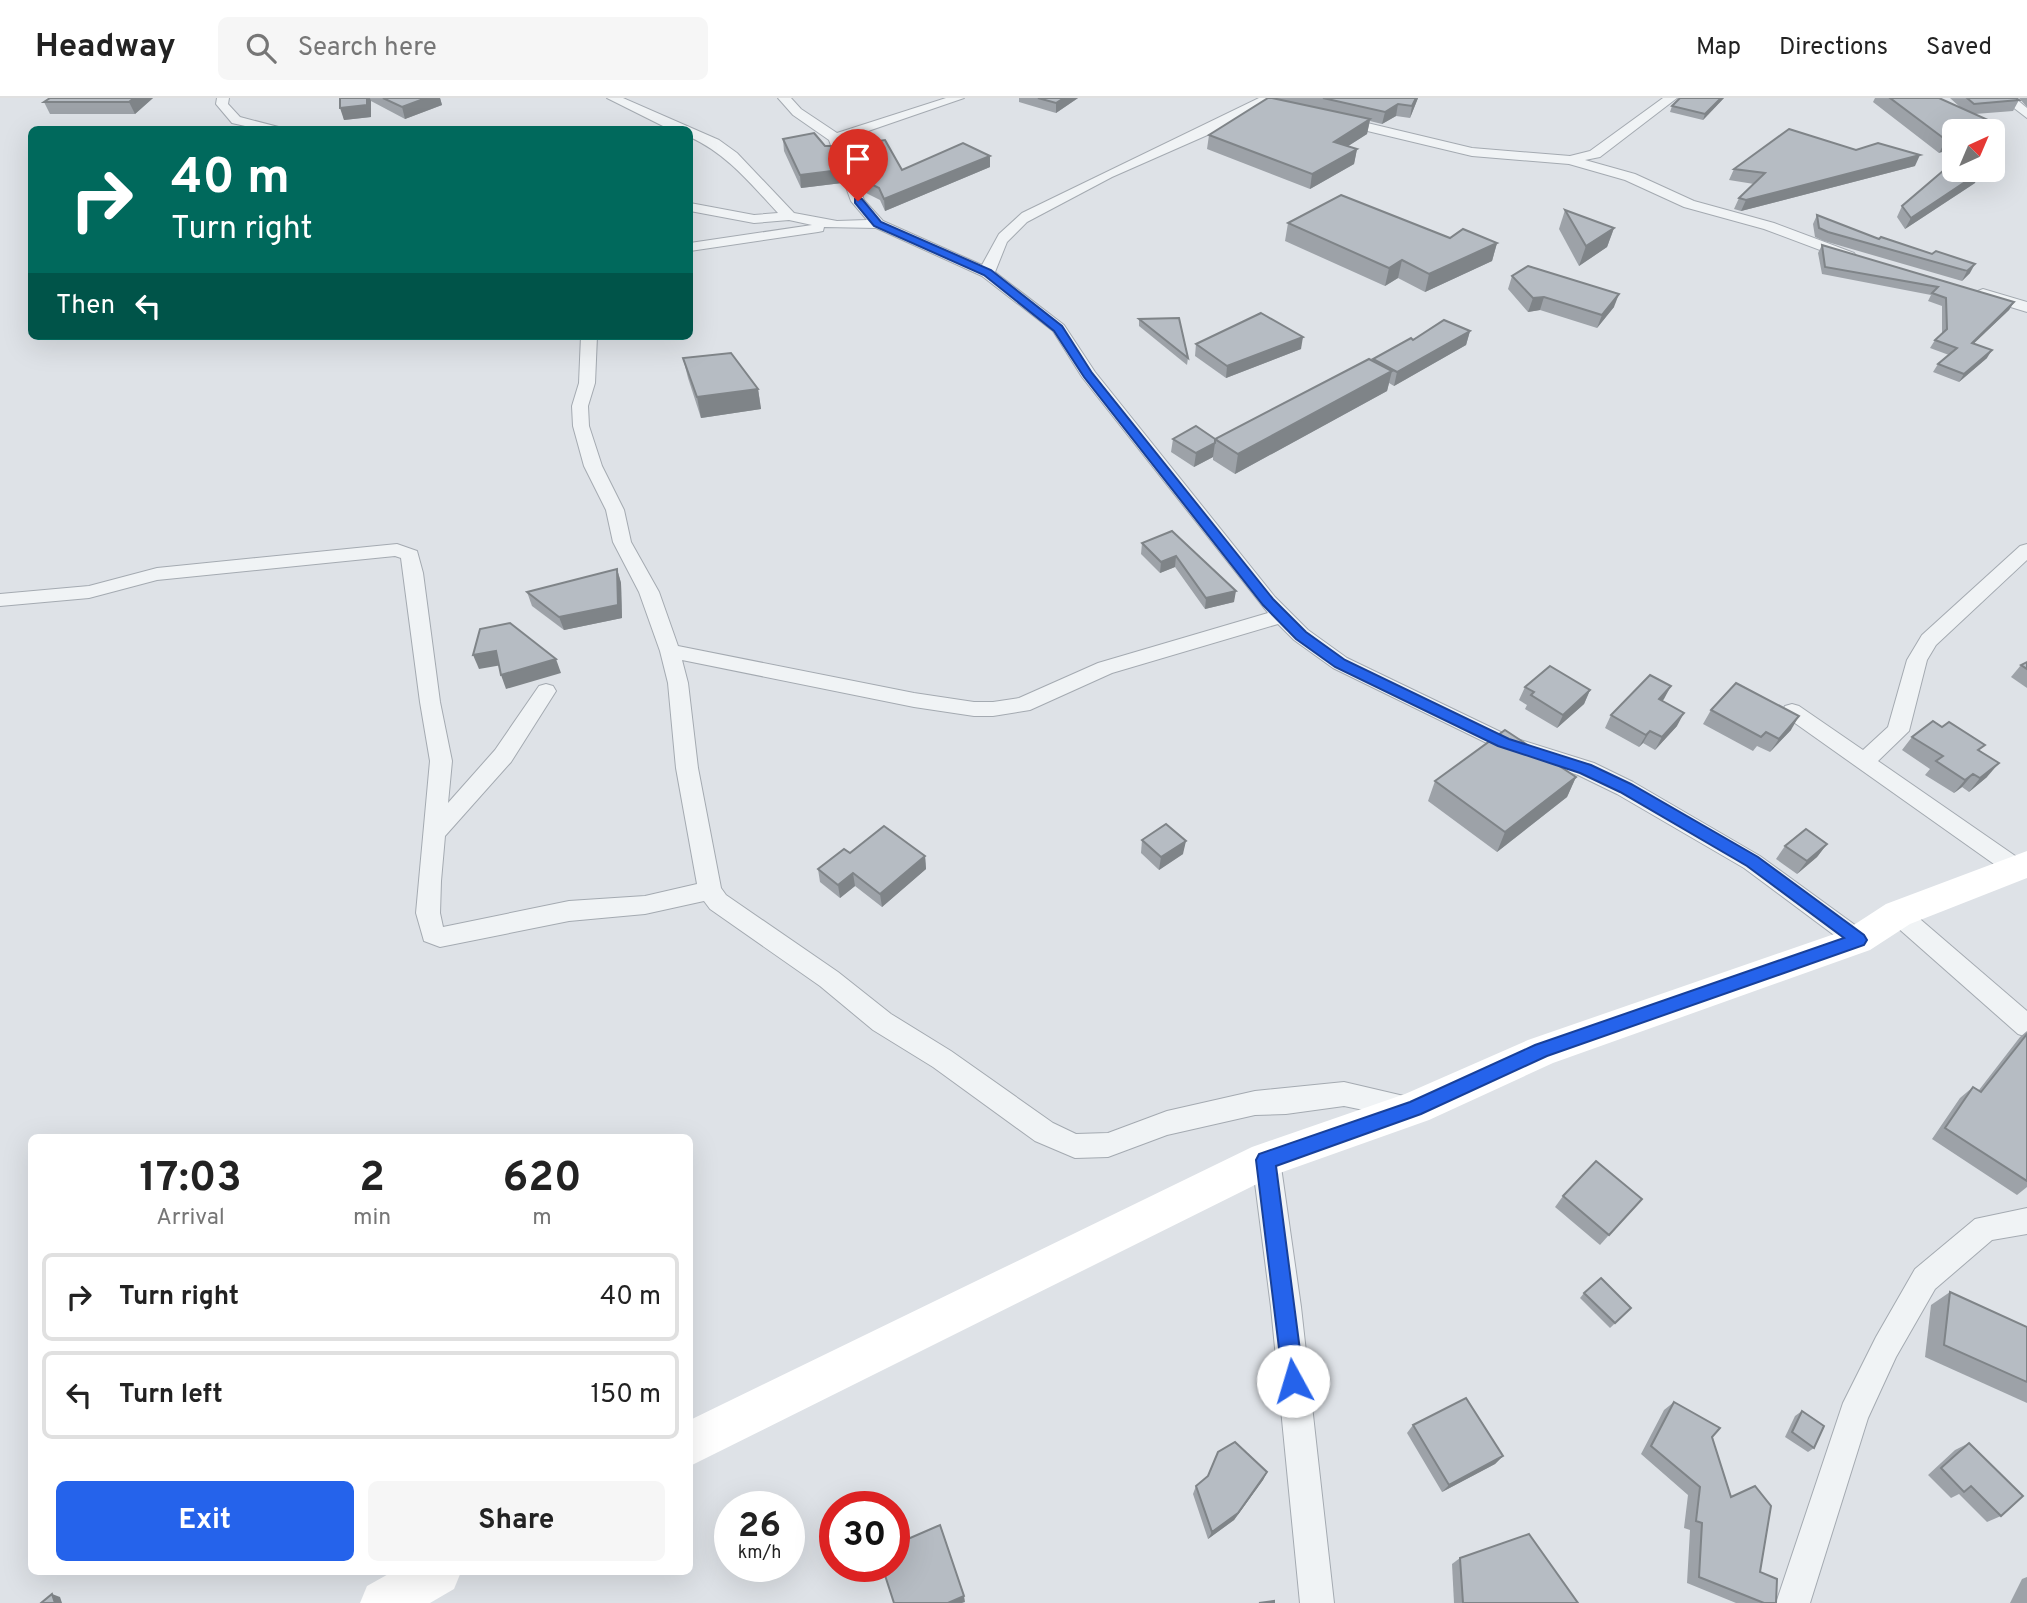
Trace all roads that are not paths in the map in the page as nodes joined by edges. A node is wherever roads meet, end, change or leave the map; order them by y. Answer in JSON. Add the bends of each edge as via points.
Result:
{"nodes":[{"id":1,"x":223,"y":98,"type":"edge"},
{"id":2,"x":613,"y":98,"type":"edge"},
{"id":3,"x":785,"y":98,"type":"edge"},
{"id":4,"x":920,"y":98,"type":"edge"},
{"id":5,"x":958,"y":98,"type":"edge"},
{"id":6,"x":2007,"y":98,"type":"edge"},
{"id":7,"x":1666,"y":99,"type":"edge"},
{"id":8,"x":1262,"y":101,"type":"edge"},
{"id":9,"x":934,"y":106,"type":"junction"},
{"id":10,"x":2027,"y":114,"type":"edge"},
{"id":11,"x":1328,"y":117,"type":"edge"},
{"id":12,"x":265,"y":126,"type":"edge"},
{"id":13,"x":674,"y":126,"type":"edge"},
{"id":14,"x":693,"y":133,"type":"edge"},
{"id":15,"x":835,"y":138,"type":"junction"},
{"id":16,"x":1570,"y":160,"type":"junction"},
{"id":17,"x":693,"y":208,"type":"edge"},
{"id":18,"x":789,"y":216,"type":"junction"},
{"id":19,"x":878,"y":224,"type":"junction"},
{"id":20,"x":837,"y":225,"type":"junction"},
{"id":21,"x":693,"y":247,"type":"edge"},
{"id":22,"x":1869,"y":262,"type":"edge"},
{"id":23,"x":987,"y":273,"type":"junction"},
{"id":24,"x":1972,"y":291,"type":"edge"},
{"id":25,"x":2027,"y":307,"type":"edge"},
{"id":26,"x":589,"y":340,"type":"edge"},
{"id":27,"x":2027,"y":550,"type":"edge"},
{"id":28,"x":0,"y":600,"type":"edge"},
{"id":29,"x":1281,"y":615,"type":"junction"},
{"id":30,"x":670,"y":651,"type":"junction"},
{"id":31,"x":546,"y":691,"type":"dead end"},
{"id":32,"x":1792,"y":711,"type":"edge"},
{"id":33,"x":1863,"y":762,"type":"junction"},
{"id":34,"x":435,"y":832,"type":"junction"},
{"id":35,"x":2022,"y":866,"type":"edge"},
{"id":36,"x":710,"y":890,"type":"junction"},
{"id":37,"x":1898,"y":914,"type":"junction"},
{"id":38,"x":1858,"y":940,"type":"junction"},
{"id":39,"x":2027,"y":1026,"type":"edge"},
{"id":40,"x":1415,"y":1108,"type":"junction"},
{"id":41,"x":1266,"y":1160,"type":"junction"},
{"id":42,"x":2027,"y":1220,"type":"edge"},
{"id":43,"x":693,"y":1443,"type":"edge"},
{"id":44,"x":432,"y":1575,"type":"edge"},
{"id":45,"x":384,"y":1603,"type":"edge"},
{"id":46,"x":1317,"y":1603,"type":"edge"},
{"id":47,"x":1793,"y":1603,"type":"edge"}],
"edges":[{"from":1,"to":12,"type":"street","via":[[222,104],[236,120]]},
{"from":2,"to":13,"type":"street"},
{"from":3,"to":15,"type":"street"},
{"from":4,"to":9,"type":"street"},
{"from":5,"to":9,"type":"street"},
{"from":6,"to":10,"type":"street"},
{"from":7,"to":16,"type":"street","via":[[1595,154]]},
{"from":8,"to":23,"type":"street","via":[[1070,193],[1013,226],[992,252]]},
{"from":9,"to":15,"type":"street"},
{"from":11,"to":16,"type":"street","via":[[1472,152]]},
{"from":14,"to":18,"type":"street","via":[[732,156]]},
{"from":15,"to":19,"type":"street","via":[[858,201]]},
{"from":16,"to":22,"type":"street"},
{"from":17,"to":18,"type":"street","via":[[754,219]]},
{"from":18,"to":20,"type":"street"},
{"from":19,"to":20,"type":"street"},
{"from":19,"to":23,"type":"street"},
{"from":20,"to":21,"type":"street"},
{"from":23,"to":29,"type":"street","via":[[1059,328],[1088,374]]},
{"from":24,"to":25,"type":"street"},
{"from":26,"to":30,"type":"street","via":[[581,426],[593,466],[615,510],[622,542],[649,592]]},
{"from":27,"to":33,"type":"street","via":[[1929,640],[1917,660],[1898,731]]},
{"from":28,"to":34,"type":"street","via":[[77,594],[193,569],[397,550],[410,555],[441,761]]},
{"from":29,"to":30,"type":"street","via":[[1105,668],[1023,705],[993,709],[914,700]]},
{"from":29,"to":38,"type":"street","via":[[1340,663],[1398,693],[1503,742],[1586,769],[1625,788],[1752,862]]},
{"from":30,"to":36,"type":"street"},
{"from":31,"to":34,"type":"street","via":[[503,756]]},
{"from":32,"to":33,"type":"street"},
{"from":33,"to":35,"type":"street"},
{"from":34,"to":36,"type":"street","via":[[428,913],[432,934],[440,937],[569,911],[645,905]]},
{"from":35,"to":37,"type":"main road"},
{"from":36,"to":40,"type":"street","via":[[718,902],[882,1022],[954,1066],[1044,1132],[1075,1146],[1108,1144],[1167,1123],[1255,1103],[1344,1094]]},
{"from":37,"to":38,"type":"main road"},
{"from":37,"to":39,"type":"street"},
{"from":38,"to":40,"type":"main road","via":[[1541,1051]]},
{"from":40,"to":41,"type":"main road"},
{"from":41,"to":43,"type":"main road"},
{"from":41,"to":46,"type":"street"},
{"from":42,"to":47,"type":"street","via":[[1985,1228],[1925,1279],[1854,1415]]},
{"from":44,"to":45,"type":"main road"}]}
